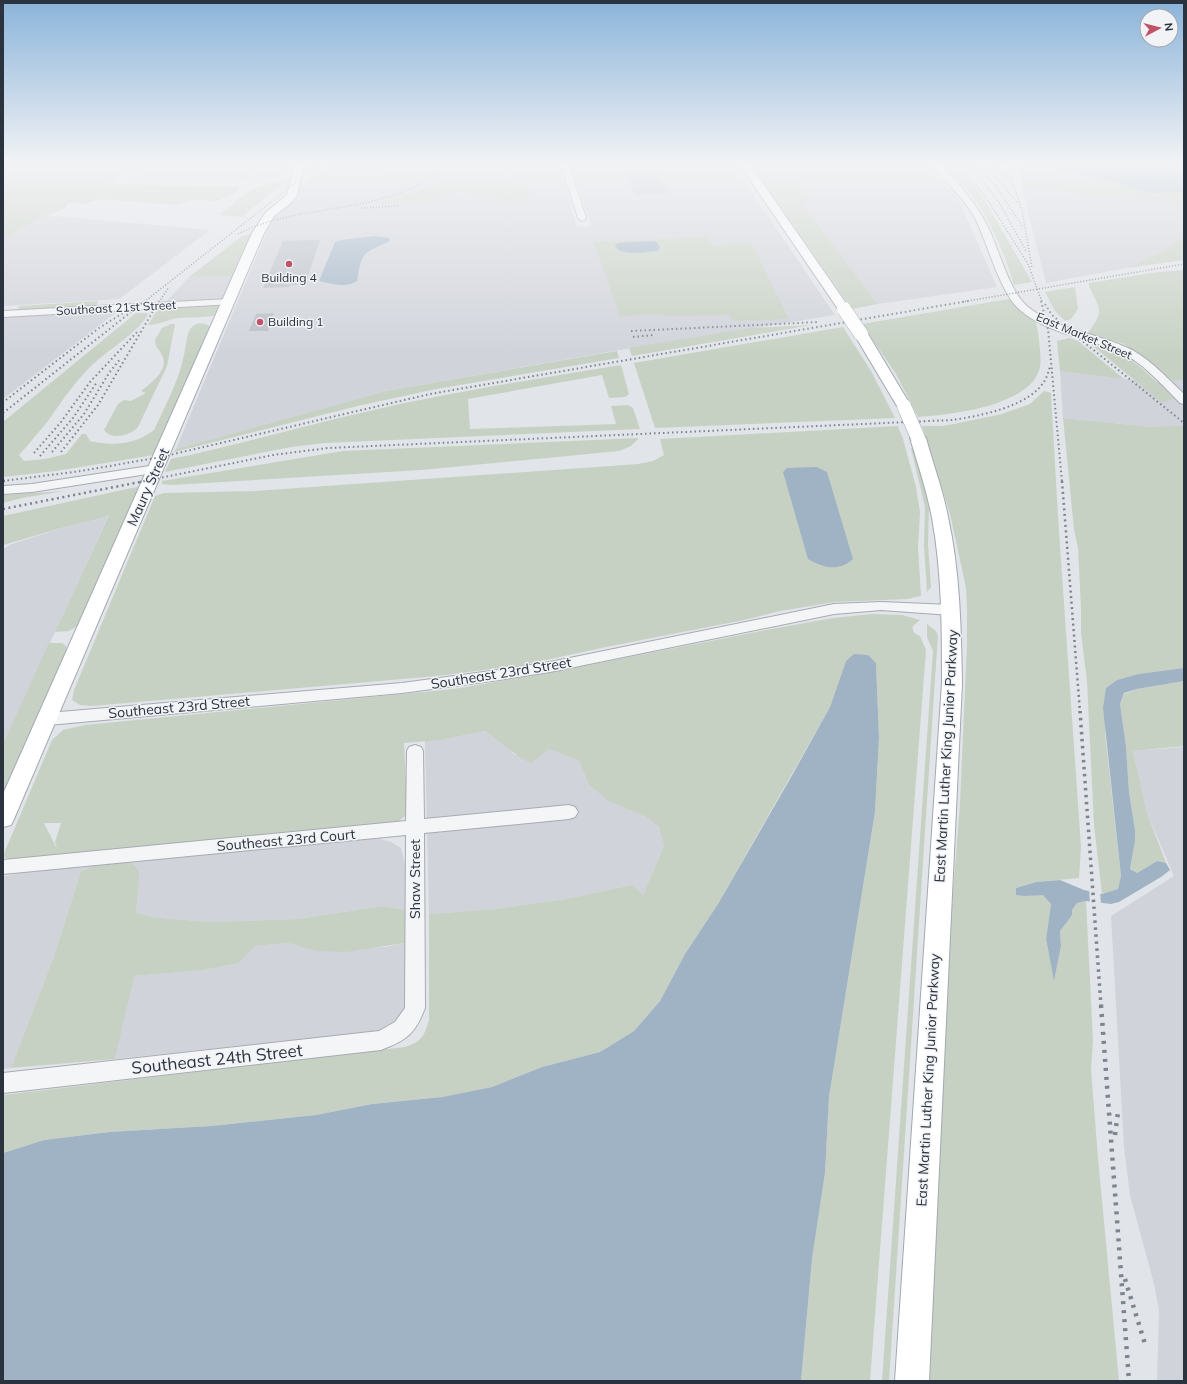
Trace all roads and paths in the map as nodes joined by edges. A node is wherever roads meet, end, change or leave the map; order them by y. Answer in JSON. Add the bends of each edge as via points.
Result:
{"nodes":[{"id":1,"x":262,"y":227,"type":"edge"},
{"id":2,"x":787,"y":227,"type":"edge"},
{"id":3,"x":983,"y":227,"type":"edge"},
{"id":4,"x":229,"y":302,"type":"junction"},
{"id":5,"x":3,"y":314,"type":"edge"},
{"id":6,"x":1184,"y":401,"type":"edge"},
{"id":7,"x":156,"y":469,"type":"junction"},
{"id":8,"x":3,"y":490,"type":"edge"},
{"id":9,"x":951,"y":610,"type":"junction"},
{"id":10,"x":48,"y":719,"type":"junction"},
{"id":11,"x":415,"y":751,"type":"dead end"},
{"id":12,"x":569,"y":812,"type":"dead end"},
{"id":13,"x":3,"y":819,"type":"edge"},
{"id":14,"x":415,"y":828,"type":"junction"},
{"id":15,"x":3,"y":867,"type":"edge"},
{"id":16,"x":415,"y":1008,"type":"joint"},
{"id":17,"x":3,"y":1083,"type":"edge"},
{"id":18,"x":912,"y":1381,"type":"edge"}],
"edges":[{"from":1,"to":4,"type":"main road","name":"Maury Street"},
{"from":2,"to":9,"type":"main road","name":"East Martin Luther King Junior Parkway","bridge":true,"via":[[861,334],[904,406],[918,438],[942,527]]},
{"from":3,"to":6,"type":"street","name":"East Market Street","via":[[1019,305],[1047,321],[1128,352],[1148,366]]},
{"from":4,"to":5,"type":"street","name":"Southeast 21st Street"},
{"from":4,"to":7,"type":"main road","name":"Maury Street"},
{"from":7,"to":8,"type":"street"},
{"from":7,"to":10,"type":"main road","name":"Maury Street"},
{"from":9,"to":10,"type":"street","name":"Southeast 23rd Street","via":[[881,606],[834,610],[499,676],[402,688]]},
{"from":9,"to":18,"type":"main road","name":"East Martin Luther King Junior Parkway","via":[[952,684]]},
{"from":10,"to":13,"type":"main road","name":"Maury Street"},
{"from":11,"to":14,"type":"street","name":"Shaw Street"},
{"from":12,"to":14,"type":"street","name":"Southeast 23rd Court"},
{"from":14,"to":15,"type":"street","name":"Southeast 23rd Court"},
{"from":14,"to":16,"type":"street","name":"Shaw Street"},
{"from":16,"to":17,"type":"street","name":"Southeast 24th Street","via":[[410,1022],[399,1032],[380,1040]]}]}
